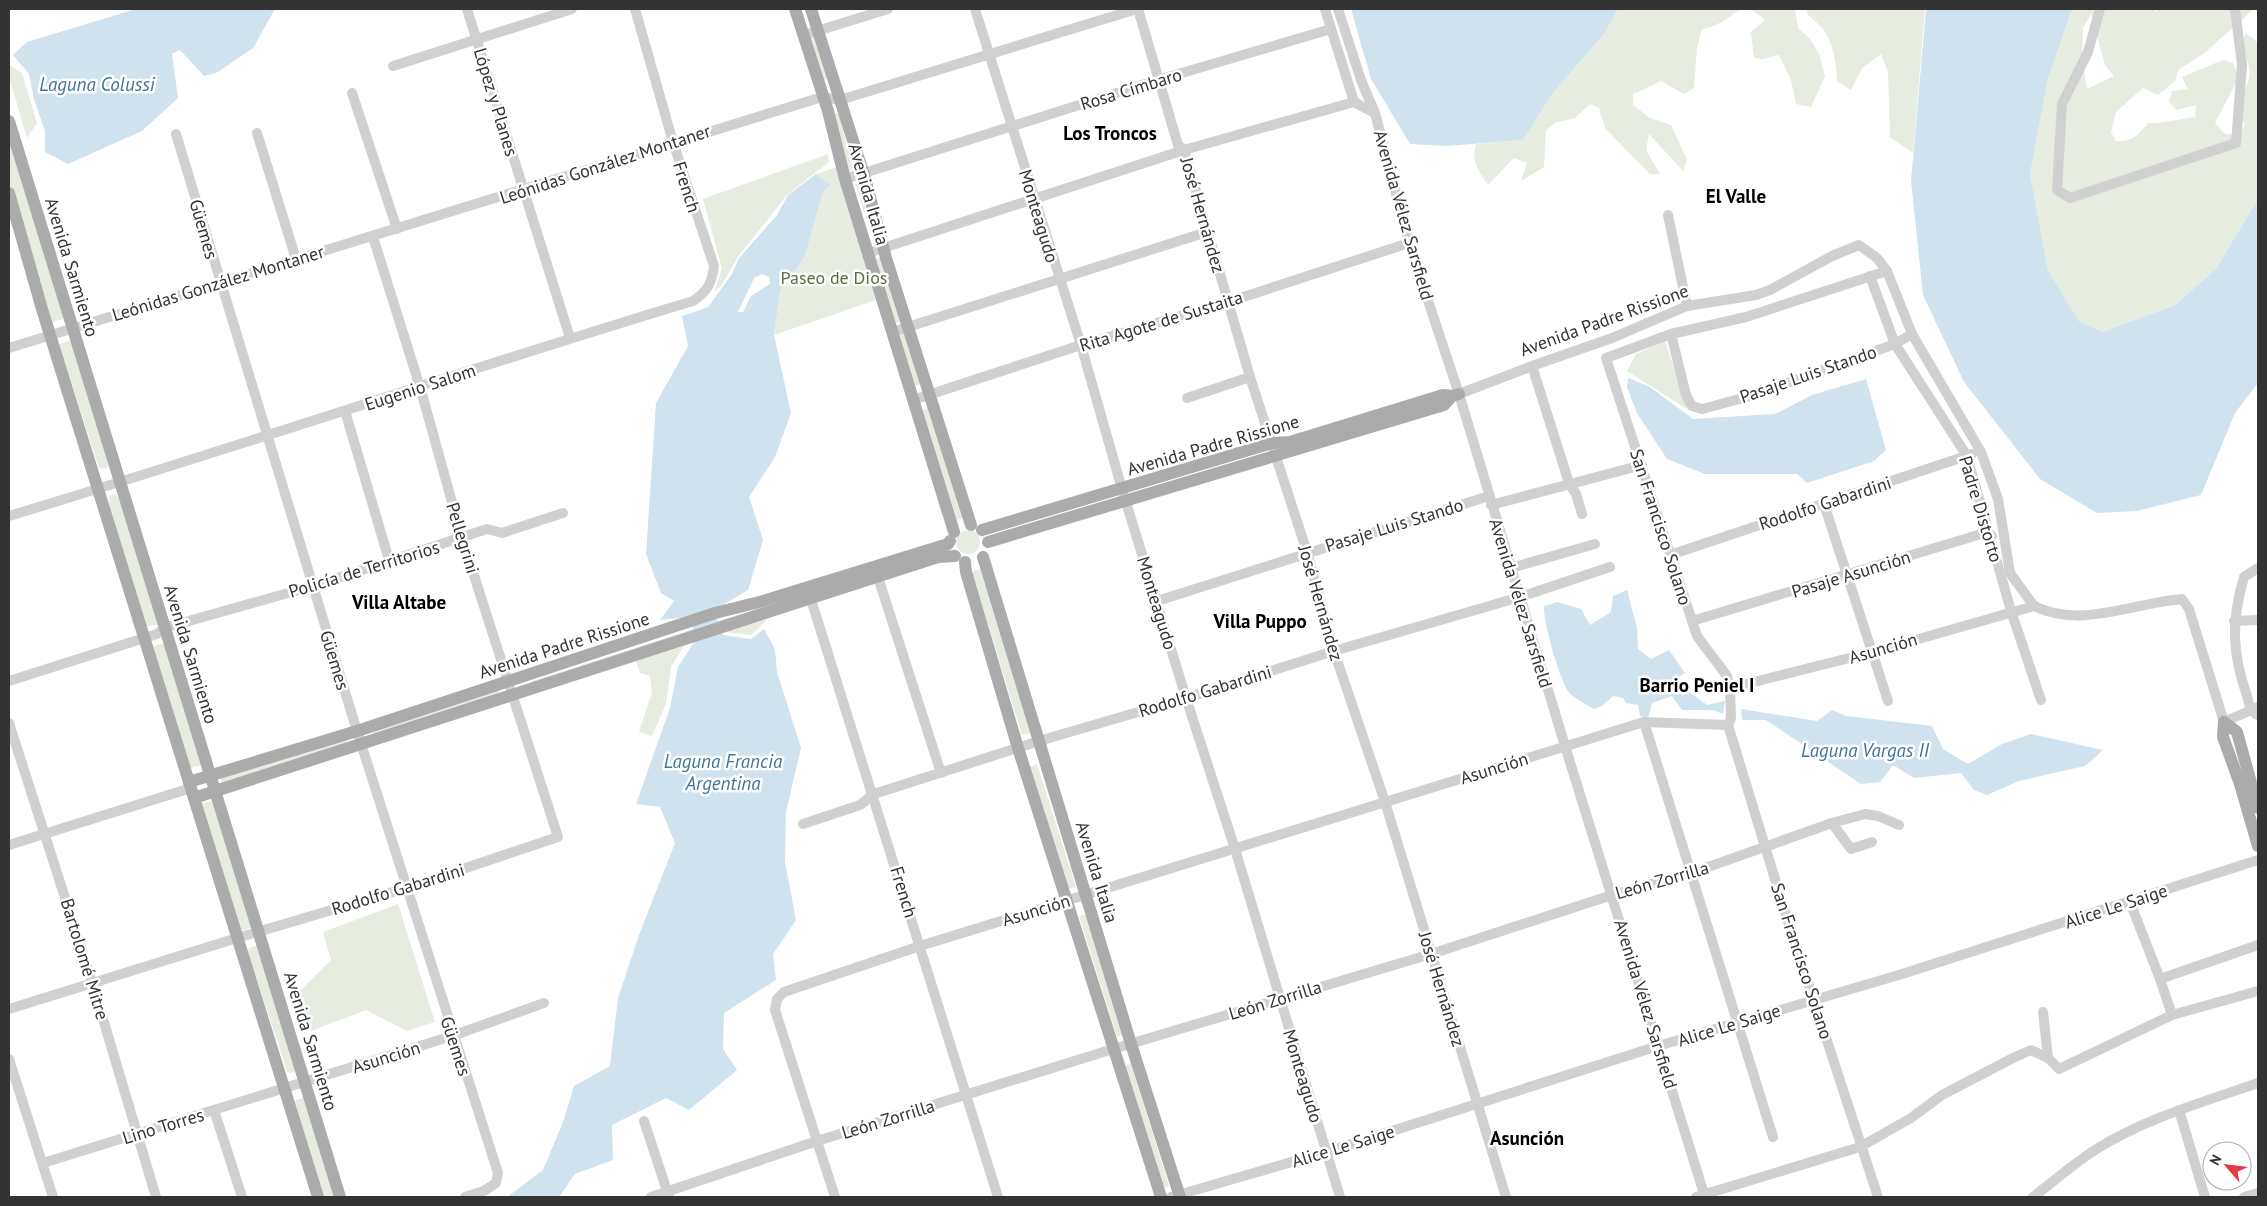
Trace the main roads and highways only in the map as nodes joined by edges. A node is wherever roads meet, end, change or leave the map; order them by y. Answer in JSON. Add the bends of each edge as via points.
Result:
{"nodes":[{"id":1,"x":795,"y":9,"type":"edge"},
{"id":2,"x":811,"y":9,"type":"edge"},
{"id":3,"x":9,"y":121,"type":"edge"},
{"id":4,"x":9,"y":193,"type":"edge"},
{"id":5,"x":976,"y":527,"type":"junction"},
{"id":6,"x":952,"y":537,"type":"junction"},
{"id":7,"x":988,"y":542,"type":"junction"},
{"id":8,"x":982,"y":556,"type":"junction"},
{"id":9,"x":960,"y":559,"type":"junction"},
{"id":10,"x":876,"y":571,"type":"junction"},
{"id":11,"x":809,"y":593,"type":"junction"},
{"id":12,"x":210,"y":776,"type":"junction"},
{"id":13,"x":191,"y":789,"type":"junction"},
{"id":14,"x":214,"y":790,"type":"junction"},
{"id":15,"x":2258,"y":808,"type":"edge"},
{"id":16,"x":2258,"y":846,"type":"edge"},
{"id":17,"x":1177,"y":1196,"type":"edge"},
{"id":18,"x":318,"y":1197,"type":"edge"},
{"id":19,"x":340,"y":1197,"type":"edge"},
{"id":20,"x":1161,"y":1197,"type":"edge"}],
"edges":[{"from":1,"to":6,"type":"main road","name":"Avenida Italia"},
{"from":2,"to":5,"type":"main road","name":"Avenida Italia","via":[[928,394]]},
{"from":3,"to":12,"type":"main road","name":"Avenida Sarmiento"},
{"from":4,"to":13,"type":"main road"},
{"from":5,"to":6,"type":"main road","via":[[960,527]]},
{"from":5,"to":7,"type":"main road"},
{"from":5,"to":7,"type":"main road","name":"Avenida Padre Rissione","via":[[1122,489],[1272,443],[1290,442],[1443,395],[1456,395],[1444,405]]},
{"from":6,"to":9,"type":"main road","via":[[950,548]]},
{"from":6,"to":10,"type":"main road","name":"Avenida Padre Rissione","via":[[948,544]]},
{"from":7,"to":8,"type":"main road"},
{"from":8,"to":9,"type":"main road","via":[[974,562]]},
{"from":8,"to":17,"type":"main road","name":"Avenida Italia"},
{"from":9,"to":10,"type":"main road","name":"Avenida Padre Rissione","via":[[938,557]]},
{"from":9,"to":20,"type":"main road"},
{"from":10,"to":11,"type":"main road","name":"Avenida Padre Rissione"},
{"from":11,"to":12,"type":"main road","name":"Avenida Padre Rissione","via":[[715,613]]},
{"from":11,"to":14,"type":"main road","name":"Avenida Padre Rissione","via":[[721,628]]},
{"from":12,"to":13,"type":"main road","name":"Avenida Padre Rissione"},
{"from":12,"to":14,"type":"main road","name":"Avenida Sarmiento"},
{"from":13,"to":14,"type":"main road","name":"Avenida Padre Rissione"},
{"from":13,"to":18,"type":"main road"},
{"from":14,"to":19,"type":"main road","name":"Avenida Sarmiento"},
{"from":15,"to":16,"type":"main road","via":[[2237,732],[2224,722],[2223,737]]}]}
